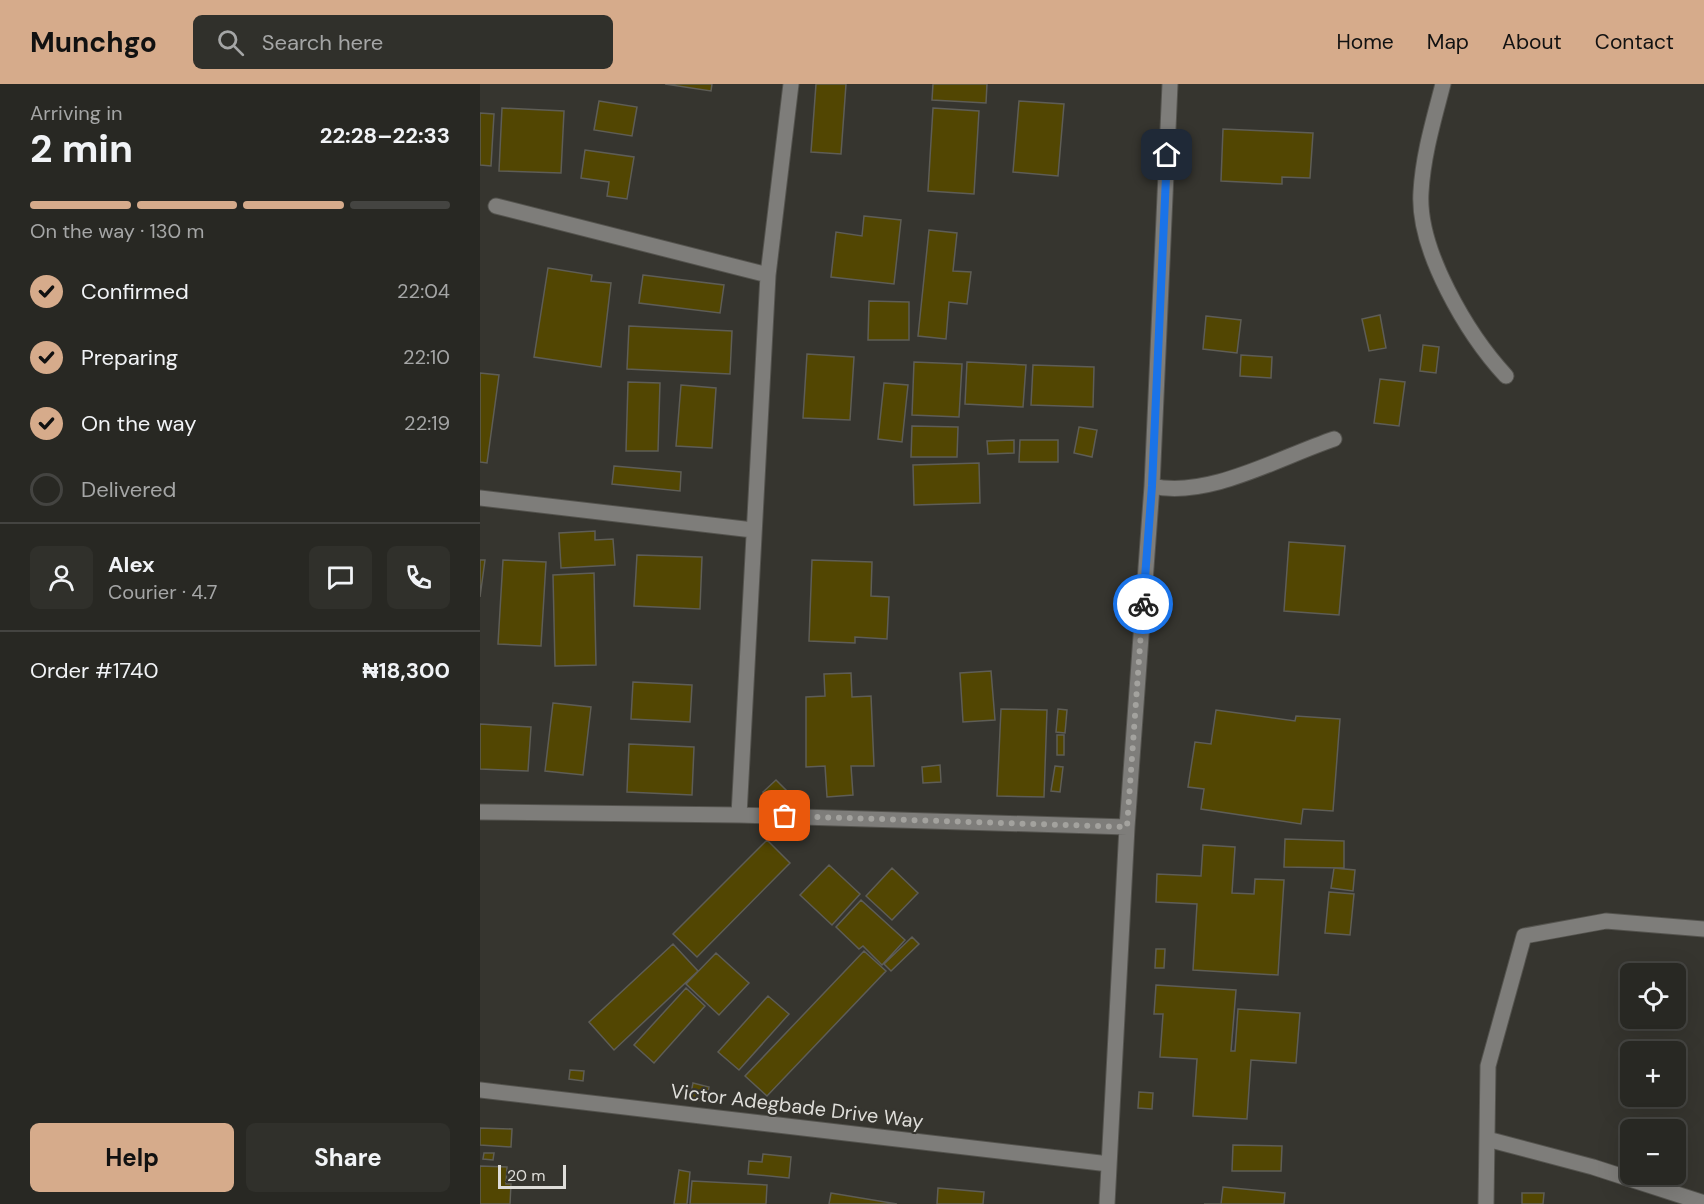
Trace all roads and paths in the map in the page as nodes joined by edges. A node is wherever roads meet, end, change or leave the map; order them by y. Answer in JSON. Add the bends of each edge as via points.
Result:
{"nodes":[{"id":1,"x":791,"y":84,"type":"edge"},
{"id":2,"x":1170,"y":84,"type":"edge"},
{"id":3,"x":1443,"y":84,"type":"edge"},
{"id":4,"x":496,"y":206,"type":"dead end"},
{"id":5,"x":768,"y":275,"type":"junction"},
{"id":6,"x":1506,"y":376,"type":"dead end"},
{"id":7,"x":1334,"y":439,"type":"dead end"},
{"id":8,"x":1152,"y":486,"type":"junction"},
{"id":9,"x":480,"y":498,"type":"edge"},
{"id":10,"x":753,"y":530,"type":"junction"},
{"id":11,"x":480,"y":812,"type":"edge"},
{"id":12,"x":740,"y":815,"type":"junction"},
{"id":13,"x":1127,"y":827,"type":"junction"},
{"id":14,"x":1704,"y":929,"type":"edge"},
{"id":15,"x":480,"y":1090,"type":"edge"},
{"id":16,"x":1487,"y":1139,"type":"junction"},
{"id":17,"x":1109,"y":1164,"type":"junction"},
{"id":18,"x":1704,"y":1203,"type":"edge"},
{"id":19,"x":1107,"y":1204,"type":"edge"},
{"id":20,"x":1486,"y":1204,"type":"edge"}],
"edges":[{"from":1,"to":5,"type":"street"},
{"from":2,"to":8,"type":"street"},
{"from":3,"to":6,"type":"street","via":[[1429,135],[1421,194],[1424,229],[1440,273],[1468,326]]},
{"from":4,"to":5,"type":"street"},
{"from":5,"to":10,"type":"street"},
{"from":7,"to":8,"type":"street","via":[[1197,487],[1169,490]]},
{"from":8,"to":13,"type":"street"},
{"from":9,"to":10,"type":"street"},
{"from":10,"to":12,"type":"street"},
{"from":11,"to":12,"type":"street"},
{"from":12,"to":13,"type":"street"},
{"from":13,"to":17,"type":"street"},
{"from":14,"to":16,"type":"street","via":[[1606,921],[1524,936],[1488,1066]]},
{"from":15,"to":17,"type":"street","name":"Victor Adegbade Drive Way"},
{"from":16,"to":18,"type":"street","via":[[1593,1167]]},
{"from":16,"to":20,"type":"street"},
{"from":17,"to":19,"type":"street"}]}
